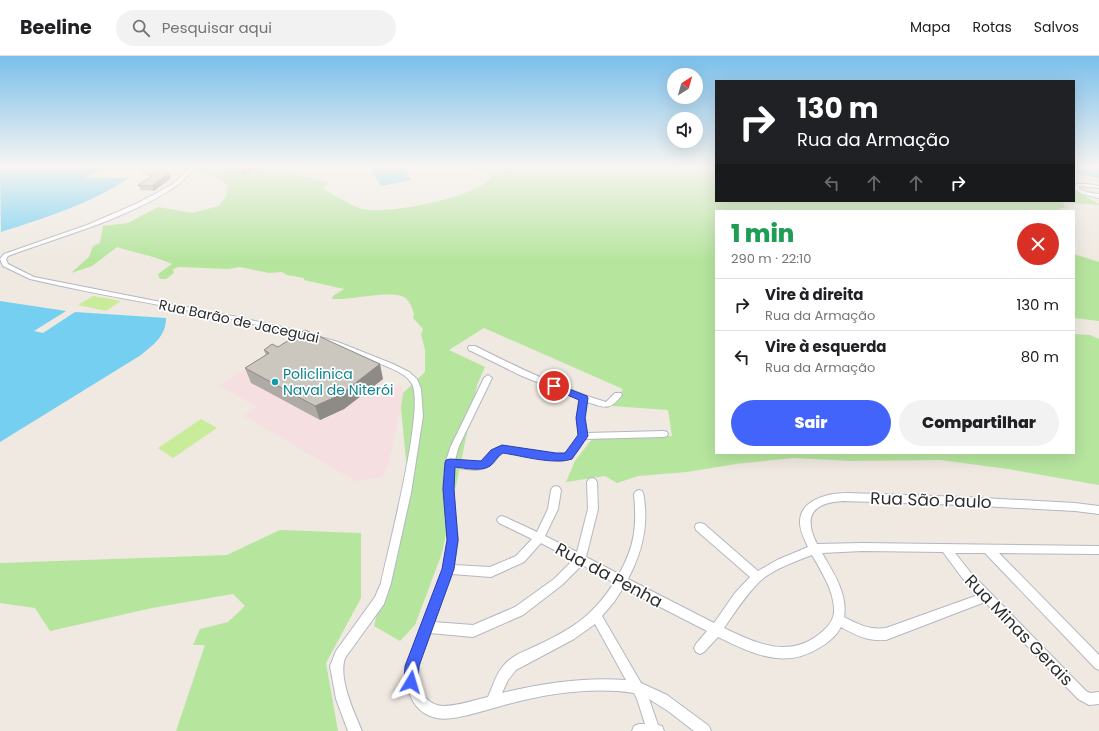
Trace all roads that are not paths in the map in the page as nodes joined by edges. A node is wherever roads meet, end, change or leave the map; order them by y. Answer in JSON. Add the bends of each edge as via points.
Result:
{"nodes":[{"id":1,"x":155,"y":198,"type":"edge"},
{"id":2,"x":472,"y":348,"type":"dead end"},
{"id":3,"x":488,"y":378,"type":"dead end"},
{"id":4,"x":618,"y":395,"type":"dead end"},
{"id":5,"x":583,"y":398,"type":"junction"},
{"id":6,"x":664,"y":434,"type":"dead end"},
{"id":7,"x":583,"y":436,"type":"junction"},
{"id":8,"x":450,"y":463,"type":"junction"},
{"id":9,"x":592,"y":482,"type":"dead end"},
{"id":10,"x":556,"y":490,"type":"dead end"},
{"id":11,"x":640,"y":494,"type":"dead end"},
{"id":12,"x":1099,"y":510,"type":"edge"},
{"id":13,"x":502,"y":520,"type":"dead end"},
{"id":14,"x":700,"y":527,"type":"dead end"},
{"id":15,"x":540,"y":537,"type":"junction"},
{"id":16,"x":986,"y":548,"type":"junction"},
{"id":17,"x":814,"y":549,"type":"junction"},
{"id":18,"x":946,"y":549,"type":"junction"},
{"id":19,"x":1099,"y":550,"type":"edge"},
{"id":20,"x":580,"y":560,"type":"junction"},
{"id":21,"x":448,"y":569,"type":"junction"},
{"id":22,"x":757,"y":577,"type":"junction"},
{"id":23,"x":621,"y":580,"type":"junction"},
{"id":24,"x":987,"y":596,"type":"junction"},
{"id":25,"x":596,"y":616,"type":"junction"},
{"id":26,"x":839,"y":620,"type":"junction"},
{"id":27,"x":427,"y":627,"type":"junction"},
{"id":28,"x":716,"y":630,"type":"junction"},
{"id":29,"x":700,"y":648,"type":"dead end"},
{"id":30,"x":1099,"y":664,"type":"edge"},
{"id":31,"x":638,"y":688,"type":"junction"},
{"id":32,"x":1099,"y":698,"type":"edge"},
{"id":33,"x":494,"y":701,"type":"junction"},
{"id":34,"x":655,"y":730,"type":"edge"},
{"id":35,"x":355,"y":731,"type":"edge"},
{"id":36,"x":640,"y":731,"type":"edge"},
{"id":37,"x":704,"y":731,"type":"edge"}],
"edges":[{"from":1,"to":35,"type":"street","name":"Rua Barão de Jaceguai","via":[[107,219],[6,255],[3,259],[5,265],[32,278],[276,326],[325,339],[394,367],[413,380],[417,386],[419,416],[406,493],[386,583],[380,600],[340,655],[336,666],[342,699]]},
{"from":2,"to":5,"type":"street"},
{"from":3,"to":8,"type":"street","via":[[455,446]]},
{"from":4,"to":5,"type":"street","via":[[606,405]]},
{"from":5,"to":7,"type":"street"},
{"from":6,"to":7,"type":"street"},
{"from":7,"to":8,"type":"street","via":[[572,452],[562,458],[502,449],[494,453],[486,464]]},
{"from":8,"to":21,"type":"street","via":[[448,489],[453,540]]},
{"from":9,"to":20,"type":"street","via":[[593,509]]},
{"from":10,"to":15,"type":"street","via":[[553,509]]},
{"from":11,"to":23,"type":"street","via":[[639,535],[632,558]]},
{"from":12,"to":17,"type":"street","name":"Rua São Paulo","via":[[950,500],[841,497],[821,501],[805,516],[804,526]]},
{"from":13,"to":15,"type":"street","name":"Rua da Penha"},
{"from":14,"to":22,"type":"street"},
{"from":15,"to":20,"type":"street","name":"Rua da Penha"},
{"from":15,"to":21,"type":"street","via":[[520,559],[491,572]]},
{"from":16,"to":18,"type":"street"},
{"from":16,"to":19,"type":"street"},
{"from":16,"to":30,"type":"street"},
{"from":17,"to":18,"type":"street"},
{"from":17,"to":22,"type":"street"},
{"from":17,"to":26,"type":"street","name":"Rua São Paulo","via":[[834,588],[839,604]]},
{"from":18,"to":24,"type":"street","name":"Rua Minas Gerais"},
{"from":20,"to":23,"type":"street","name":"Rua da Penha"},
{"from":20,"to":27,"type":"street","via":[[558,582],[519,611],[474,631]]},
{"from":21,"to":27,"type":"street"},
{"from":22,"to":28,"type":"street"},
{"from":23,"to":25,"type":"street"},
{"from":23,"to":28,"type":"street","name":"Rua da Penha"},
{"from":24,"to":26,"type":"street","via":[[886,634],[864,633]]},
{"from":24,"to":32,"type":"street","name":"Rua Minas Gerais","via":[[1082,695],[1089,699]]},
{"from":25,"to":31,"type":"street"},
{"from":25,"to":33,"type":"street","via":[[583,627],[509,668],[502,678]]},
{"from":26,"to":28,"type":"street","name":"Rua da Penha","via":[[831,632],[816,644],[794,653],[773,652],[749,645]]},
{"from":27,"to":33,"type":"street","via":[[412,666],[411,682],[415,695],[425,706],[438,713],[454,712]]},
{"from":28,"to":29,"type":"street"},
{"from":31,"to":33,"type":"street","via":[[584,686],[521,694]]},
{"from":31,"to":34,"type":"street"},
{"from":31,"to":37,"type":"street","via":[[661,700]]},
{"from":34,"to":36,"type":"street"}]}
